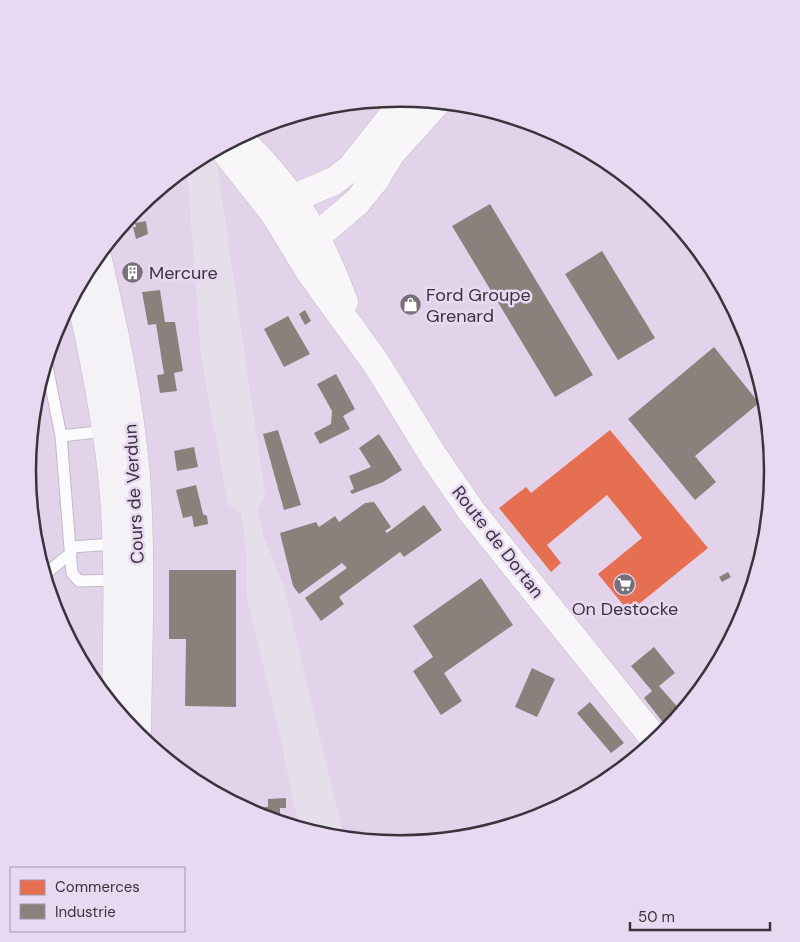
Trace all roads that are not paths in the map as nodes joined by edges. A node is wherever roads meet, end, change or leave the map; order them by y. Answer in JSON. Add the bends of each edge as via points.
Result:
{"nodes":[{"id":1,"x":400,"y":107,"type":"edge"},
{"id":2,"x":416,"y":108,"type":"edge"},
{"id":3,"x":431,"y":109,"type":"edge"},
{"id":4,"x":233,"y":148,"type":"edge"},
{"id":5,"x":233,"y":148,"type":"edge"},
{"id":6,"x":232,"y":149,"type":"edge"},
{"id":7,"x":391,"y":153,"type":"junction"},
{"id":8,"x":294,"y":198,"type":"junction"},
{"id":9,"x":316,"y":237,"type":"junction"},
{"id":10,"x":100,"y":267,"type":"edge"},
{"id":11,"x":80,"y":298,"type":"edge"},
{"id":12,"x":355,"y":334,"type":"junction"},
{"id":13,"x":49,"y":377,"type":"edge"},
{"id":14,"x":106,"y":431,"type":"junction"},
{"id":15,"x":61,"y":436,"type":"junction"},
{"id":16,"x":115,"y":544,"type":"junction"},
{"id":17,"x":71,"y":550,"type":"junction"},
{"id":18,"x":50,"y":569,"type":"edge"},
{"id":19,"x":117,"y":588,"type":"junction"},
{"id":20,"x":138,"y":615,"type":"junction"},
{"id":21,"x":138,"y":644,"type":"junction"},
{"id":22,"x":116,"y":698,"type":"edge"},
{"id":23,"x":137,"y":722,"type":"edge"},
{"id":24,"x":650,"y":734,"type":"edge"}],
"edges":[{"from":1,"to":8,"type":"main road","via":[[351,168],[334,181]]},
{"from":2,"to":7,"type":"main road"},
{"from":3,"to":7,"type":"main road"},
{"from":4,"to":8,"type":"main road","name":"Route de Dortan","via":[[270,169]]},
{"from":5,"to":9,"type":"main road","via":[[258,171],[297,224]]},
{"from":6,"to":12,"type":"main road","name":"Route de Dortan","via":[[310,272]]},
{"from":7,"to":9,"type":"main road","via":[[357,202]]},
{"from":8,"to":9,"type":"main road","name":"Route de Dortan"},
{"from":9,"to":12,"type":"main road","name":"Route de Dortan","via":[[329,260]]},
{"from":10,"to":20,"type":"main road","name":"Cours de Verdun","via":[[114,327],[136,477]]},
{"from":11,"to":14,"type":"main road","name":"Cours de Verdun"},
{"from":12,"to":24,"type":"main road","name":"Route de Dortan","via":[[472,512]]},
{"from":13,"to":15,"type":"lane"},
{"from":14,"to":15,"type":"lane"},
{"from":14,"to":16,"type":"main road","name":"Cours de Verdun"},
{"from":14,"to":20,"type":"main road","via":[[114,435],[122,450],[127,574]]},
{"from":15,"to":17,"type":"lane"},
{"from":16,"to":17,"type":"lane"},
{"from":16,"to":19,"type":"main road","name":"Cours de Verdun"},
{"from":17,"to":18,"type":"lane"},
{"from":17,"to":19,"type":"lane","via":[[72,573],[79,581]]},
{"from":19,"to":21,"type":"main road","via":[[130,635]]},
{"from":19,"to":22,"type":"main road","name":"Cours de Verdun"},
{"from":20,"to":21,"type":"main road","name":"Cours de Verdun"},
{"from":21,"to":23,"type":"main road","name":"Cours de Verdun"}]}
